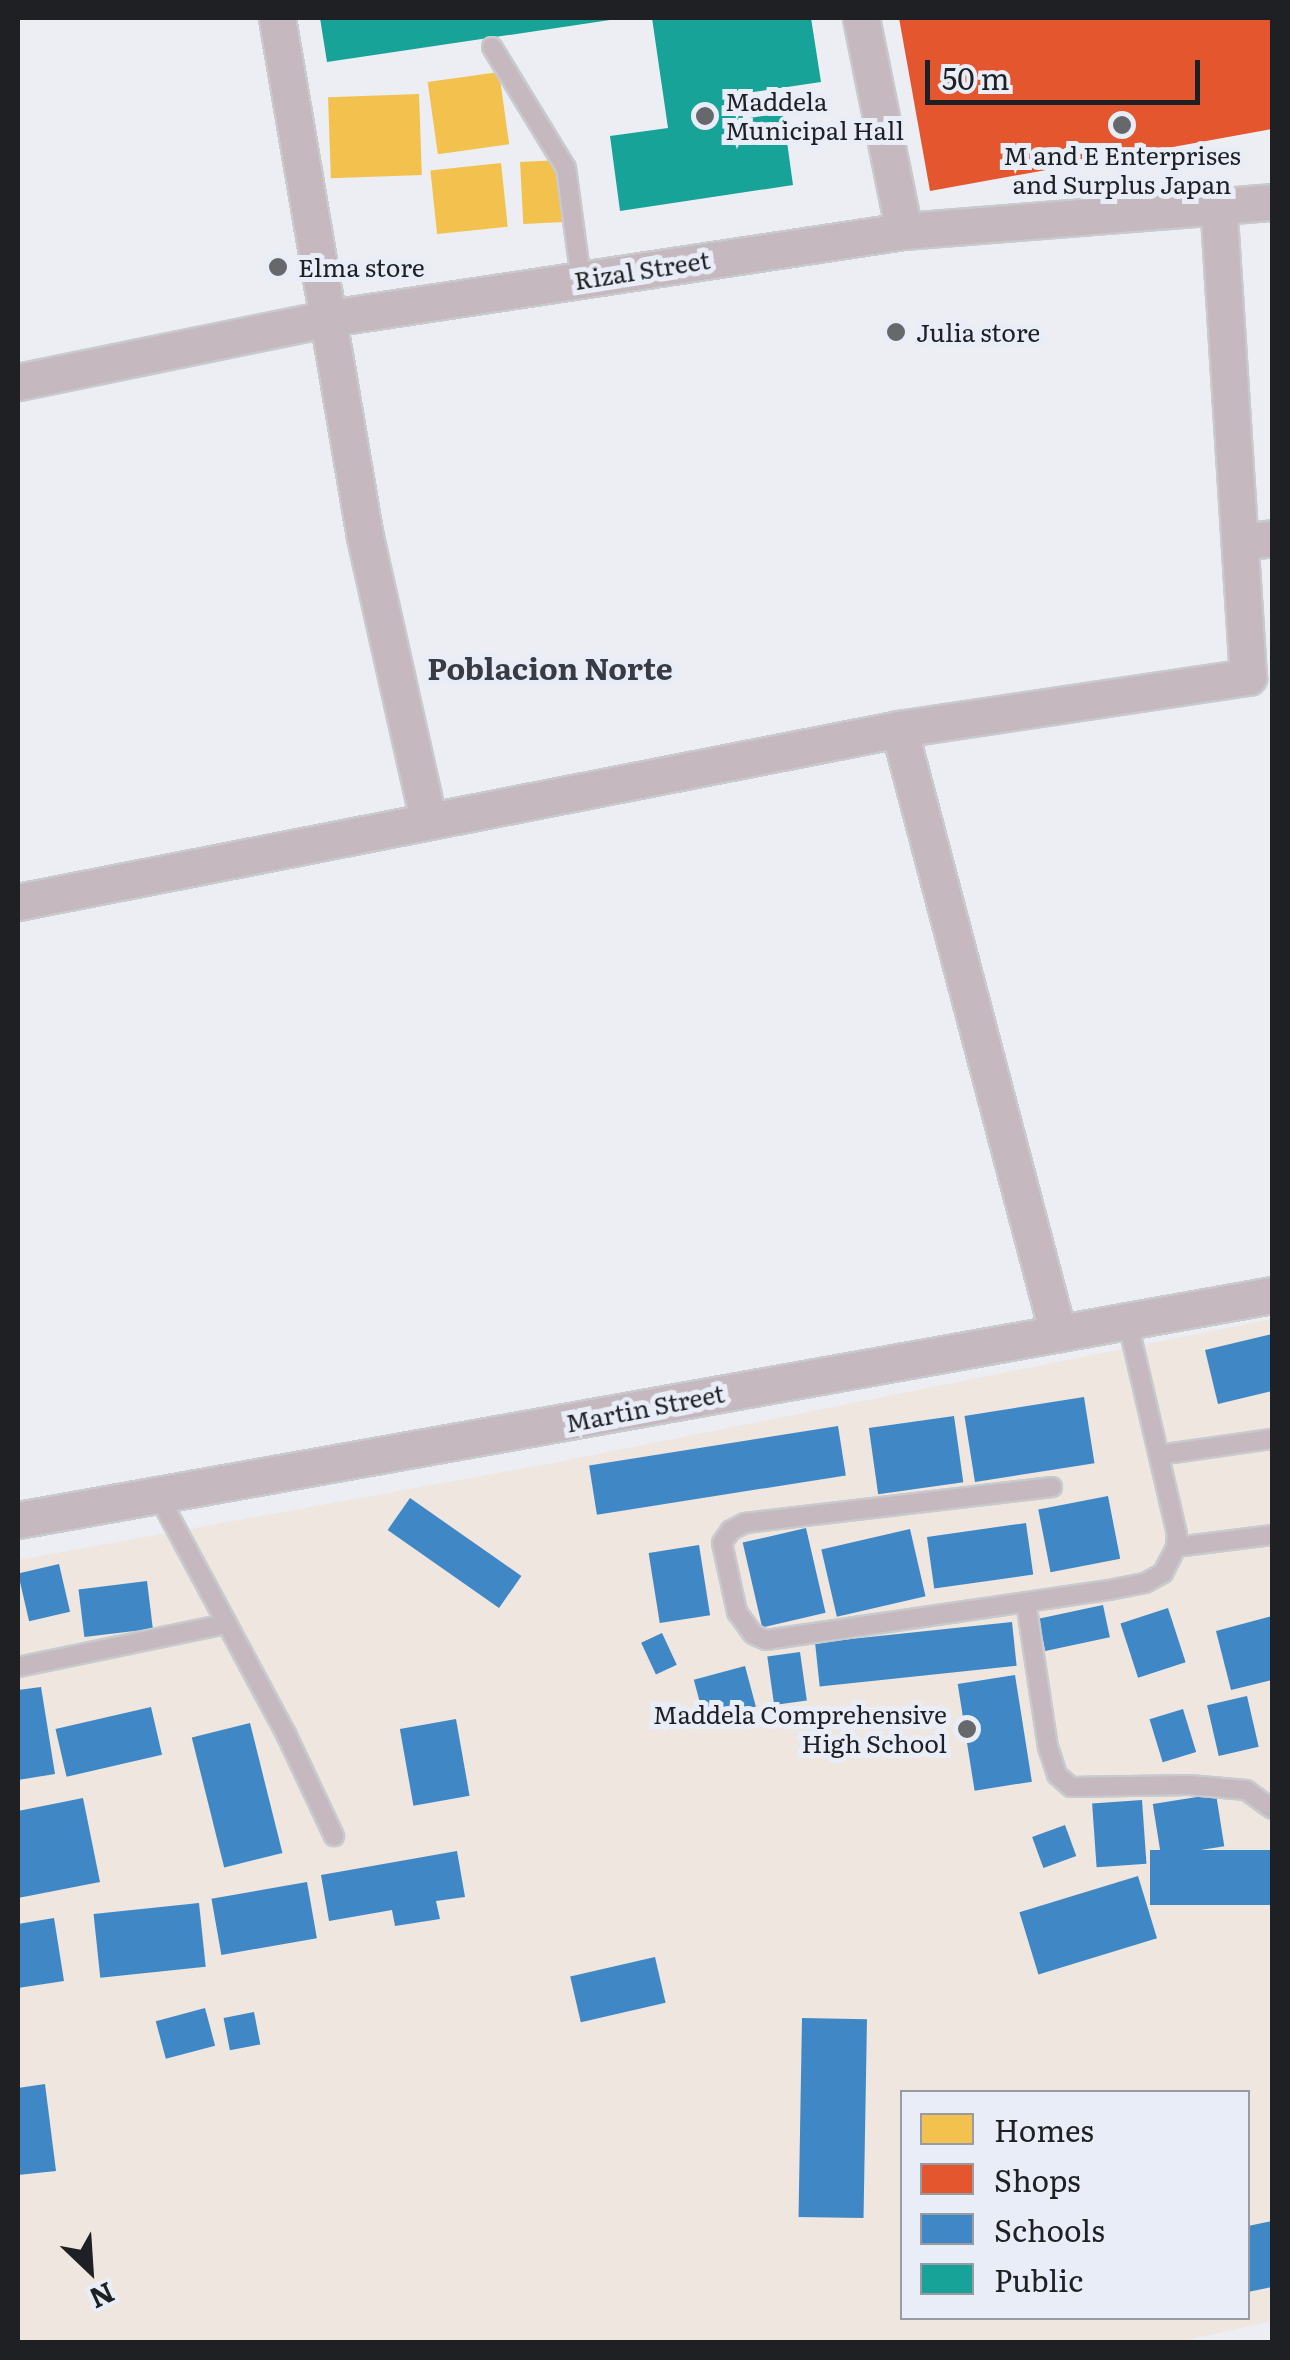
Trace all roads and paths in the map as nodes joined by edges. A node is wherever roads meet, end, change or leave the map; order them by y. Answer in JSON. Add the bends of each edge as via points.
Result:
{"nodes":[{"id":1,"x":276,"y":18,"type":"edge"},
{"id":2,"x":861,"y":18,"type":"edge"},
{"id":3,"x":492,"y":47,"type":"dead end"},
{"id":4,"x":1272,"y":202,"type":"edge"},
{"id":5,"x":1218,"y":205,"type":"junction"},
{"id":6,"x":904,"y":231,"type":"junction"},
{"id":7,"x":581,"y":280,"type":"junction"},
{"id":8,"x":330,"y":318,"type":"junction"},
{"id":9,"x":18,"y":382,"type":"edge"},
{"id":10,"x":1257,"y":540,"type":"edge"},
{"id":11,"x":1260,"y":680,"type":"edge"},
{"id":12,"x":899,"y":728,"type":"junction"},
{"id":13,"x":428,"y":819,"type":"junction"},
{"id":14,"x":18,"y":902,"type":"edge"},
{"id":15,"x":1272,"y":1295,"type":"edge"},
{"id":16,"x":1127,"y":1319,"type":"junction"},
{"id":17,"x":1057,"y":1330,"type":"junction"},
{"id":18,"x":1272,"y":1438,"type":"edge"},
{"id":19,"x":1158,"y":1455,"type":"junction"},
{"id":20,"x":1052,"y":1487,"type":"dead end"},
{"id":21,"x":159,"y":1496,"type":"junction"},
{"id":22,"x":18,"y":1520,"type":"edge"},
{"id":23,"x":1272,"y":1535,"type":"edge"},
{"id":24,"x":1176,"y":1548,"type":"junction"},
{"id":25,"x":1026,"y":1602,"type":"junction"},
{"id":26,"x":226,"y":1624,"type":"junction"},
{"id":27,"x":18,"y":1667,"type":"edge"},
{"id":28,"x":1272,"y":1809,"type":"edge"},
{"id":29,"x":334,"y":1836,"type":"dead end"}],
"edges":[{"from":1,"to":8,"type":"street"},
{"from":2,"to":6,"type":"street"},
{"from":3,"to":7,"type":"lane","via":[[566,168]]},
{"from":4,"to":5,"type":"street","name":"Rizal Street"},
{"from":5,"to":6,"type":"street","name":"Rizal Street"},
{"from":5,"to":10,"type":"street"},
{"from":6,"to":7,"type":"street","name":"Rizal Street"},
{"from":7,"to":8,"type":"street","name":"Rizal Street"},
{"from":8,"to":9,"type":"street","name":"Rizal Street"},
{"from":8,"to":13,"type":"street","via":[[365,537]]},
{"from":10,"to":11,"type":"street"},
{"from":11,"to":12,"type":"street"},
{"from":12,"to":13,"type":"street"},
{"from":12,"to":17,"type":"street"},
{"from":13,"to":14,"type":"street"},
{"from":15,"to":16,"type":"street","name":"Martin Street"},
{"from":16,"to":17,"type":"street","name":"Martin Street"},
{"from":16,"to":19,"type":"lane"},
{"from":17,"to":21,"type":"street","name":"Martin Street"},
{"from":18,"to":19,"type":"lane"},
{"from":19,"to":24,"type":"lane"},
{"from":20,"to":25,"type":"lane","via":[[786,1516],[745,1523],[722,1543],[736,1612],[766,1640]]},
{"from":21,"to":22,"type":"street","name":"Martin Street"},
{"from":21,"to":26,"type":"lane"},
{"from":23,"to":24,"type":"lane"},
{"from":24,"to":25,"type":"lane","via":[[1163,1573],[1145,1583]]},
{"from":25,"to":28,"type":"lane","via":[[1056,1775],[1071,1787],[1246,1790]]},
{"from":26,"to":27,"type":"lane"},
{"from":26,"to":29,"type":"lane"}]}
